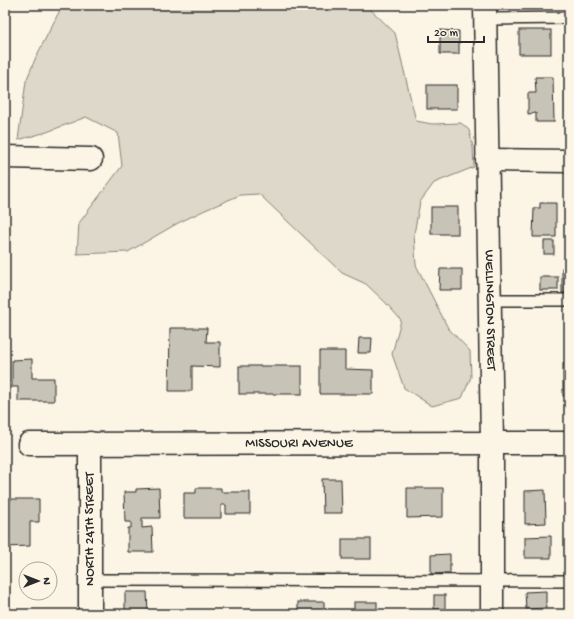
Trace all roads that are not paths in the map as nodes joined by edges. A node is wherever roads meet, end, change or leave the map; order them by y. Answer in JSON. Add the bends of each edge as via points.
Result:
{"nodes":[{"id":1,"x":485,"y":12,"type":"edge"},
{"id":2,"x":569,"y":18,"type":"edge"},
{"id":3,"x":5,"y":158,"type":"edge"},
{"id":4,"x":91,"y":159,"type":"dead end"},
{"id":5,"x":487,"y":160,"type":"junction"},
{"id":6,"x":569,"y":161,"type":"edge"},
{"id":7,"x":490,"y":300,"type":"junction"},
{"id":8,"x":569,"y":300,"type":"edge"},
{"id":9,"x":492,"y":442,"type":"junction"},
{"id":10,"x":90,"y":443,"type":"junction"},
{"id":11,"x":569,"y":443,"type":"edge"},
{"id":12,"x":29,"y":444,"type":"dead end"},
{"id":13,"x":90,"y":580,"type":"junction"},
{"id":14,"x":492,"y":581,"type":"junction"},
{"id":15,"x":569,"y":582,"type":"edge"},
{"id":16,"x":90,"y":614,"type":"edge"},
{"id":17,"x":492,"y":614,"type":"edge"}],
"edges":[{"from":1,"to":2,"type":"lane"},
{"from":1,"to":5,"type":"street","name":"WELLINGTON STREET"},
{"from":3,"to":4,"type":"street"},
{"from":5,"to":6,"type":"street"},
{"from":5,"to":7,"type":"street","name":"WELLINGTON STREET"},
{"from":7,"to":8,"type":"lane"},
{"from":7,"to":9,"type":"street","name":"WELLINGTON STREET"},
{"from":9,"to":10,"type":"street","name":"MISSOURI AVENUE"},
{"from":9,"to":11,"type":"street","name":"MISSOURI AVENUE"},
{"from":9,"to":14,"type":"street","name":"WELLINGTON STREET"},
{"from":10,"to":12,"type":"street","name":"MISSOURI AVENUE"},
{"from":10,"to":13,"type":"street","name":"NORTH 24TH STREET"},
{"from":13,"to":14,"type":"lane"},
{"from":13,"to":16,"type":"street","name":"NORTH 24TH STREET"},
{"from":14,"to":15,"type":"lane"},
{"from":14,"to":17,"type":"street","name":"WELLINGTON STREET"}]}
